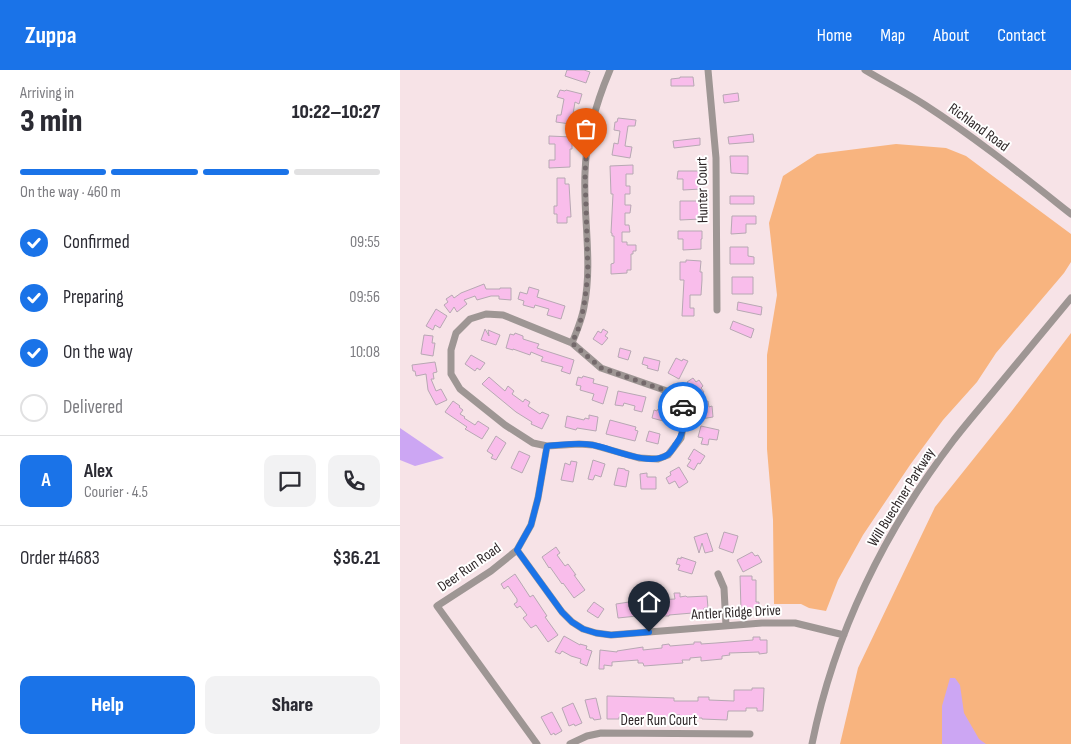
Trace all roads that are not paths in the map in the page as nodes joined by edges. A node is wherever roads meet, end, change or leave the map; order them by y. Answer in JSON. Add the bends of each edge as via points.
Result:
{"nodes":[{"id":1,"x":610,"y":70,"type":"edge"},
{"id":2,"x":708,"y":70,"type":"edge"},
{"id":3,"x":865,"y":70,"type":"edge"},
{"id":4,"x":1071,"y":214,"type":"edge"},
{"id":5,"x":1071,"y":298,"type":"edge"},
{"id":6,"x":716,"y":310,"type":"dead end"},
{"id":7,"x":572,"y":343,"type":"junction"},
{"id":8,"x":547,"y":446,"type":"junction"},
{"id":9,"x":517,"y":550,"type":"junction"},
{"id":10,"x":718,"y":574,"type":"dead end"},
{"id":11,"x":726,"y":626,"type":"junction"},
{"id":12,"x":844,"y":635,"type":"junction"},
{"id":13,"x":750,"y":734,"type":"dead end"},
{"id":14,"x":537,"y":744,"type":"edge"},
{"id":15,"x":570,"y":744,"type":"edge"},
{"id":16,"x":812,"y":744,"type":"edge"}],
"edges":[{"from":1,"to":7,"type":"street","via":[[589,132],[585,173],[588,274],[584,306]]},
{"from":2,"to":6,"type":"street","name":"Hunter Court","via":[[716,158]]},
{"from":3,"to":4,"type":"street","name":"Richland Road","via":[[961,129]]},
{"from":5,"to":12,"type":"street","name":"Will Buechner Parkway","via":[[953,441],[908,506],[872,570]]},
{"from":7,"to":8,"type":"street","via":[[503,315],[486,314],[470,319],[456,333],[451,350],[451,374],[460,389],[519,434],[533,443]]},
{"from":7,"to":8,"type":"street","via":[[601,368],[667,391],[682,404],[685,417],[681,438],[668,455],[658,459],[639,458],[593,445]]},
{"from":8,"to":9,"type":"street","name":"Deer Run Road","via":[[531,525]]},
{"from":9,"to":11,"type":"street","name":"Antler Ridge Drive","via":[[562,612],[583,629],[611,635]]},
{"from":9,"to":14,"type":"street","name":"Deer Run Road","via":[[491,572],[437,606]]},
{"from":10,"to":11,"type":"street","via":[[724,588]]},
{"from":11,"to":12,"type":"street","name":"Antler Ridge Drive","via":[[795,623]]},
{"from":12,"to":16,"type":"street","name":"Will Buechner Parkway"},
{"from":13,"to":15,"type":"street","name":"Deer Run Court","via":[[601,733]]}]}
